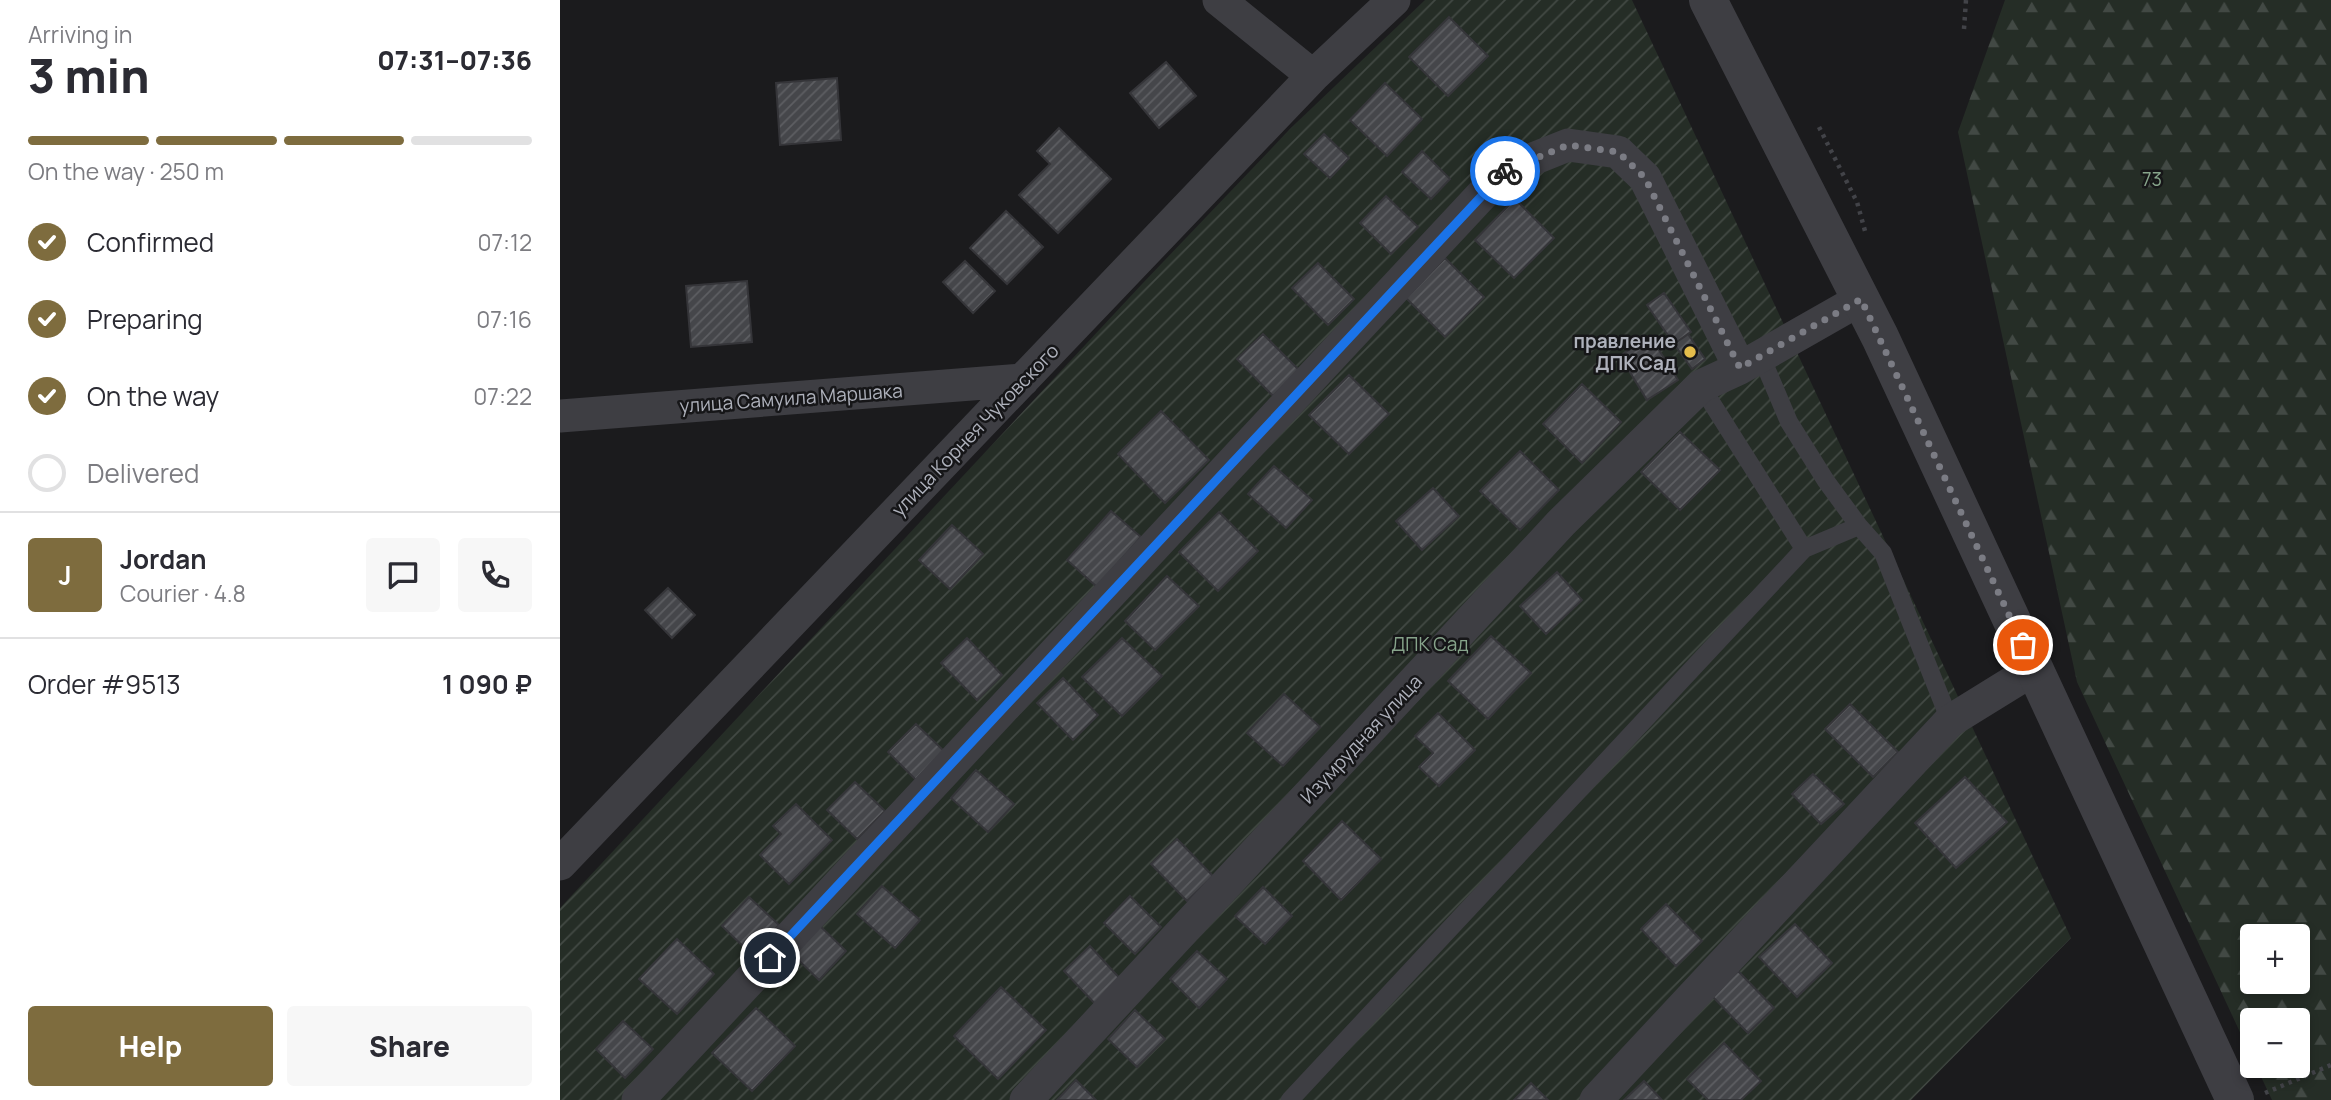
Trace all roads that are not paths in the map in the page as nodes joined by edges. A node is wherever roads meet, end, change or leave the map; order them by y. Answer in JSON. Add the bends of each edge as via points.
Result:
{"nodes":[{"id":1,"x":1219,"y":0,"type":"edge"},
{"id":2,"x":1394,"y":0,"type":"edge"},
{"id":3,"x":1708,"y":0,"type":"edge"},
{"id":4,"x":1313,"y":76,"type":"junction"},
{"id":5,"x":1861,"y":299,"type":"junction"},
{"id":6,"x":1751,"y":362,"type":"junction"},
{"id":7,"x":1023,"y":380,"type":"junction"},
{"id":8,"x":1701,"y":386,"type":"junction"},
{"id":9,"x":560,"y":416,"type":"edge"},
{"id":10,"x":1858,"y":526,"type":"junction"},
{"id":11,"x":1804,"y":549,"type":"junction"},
{"id":12,"x":2034,"y":669,"type":"junction"},
{"id":13,"x":1950,"y":721,"type":"junction"},
{"id":14,"x":576,"y":831,"type":"edge"},
{"id":15,"x":560,"y":864,"type":"edge"},
{"id":16,"x":2248,"y":1098,"type":"edge"},
{"id":17,"x":638,"y":1100,"type":"edge"},
{"id":18,"x":1026,"y":1100,"type":"edge"},
{"id":19,"x":1290,"y":1100,"type":"edge"},
{"id":20,"x":1596,"y":1100,"type":"edge"}],
"edges":[{"from":1,"to":4,"type":"street"},
{"from":2,"to":4,"type":"street","name":"улица Корнея Чуковского"},
{"from":3,"to":5,"type":"street"},
{"from":4,"to":7,"type":"street","name":"улица Корнея Чуковского"},
{"from":5,"to":6,"type":"street","name":"Изумрудная улица"},
{"from":5,"to":12,"type":"street"},
{"from":6,"to":8,"type":"street","name":"Изумрудная улица"},
{"from":6,"to":10,"type":"lane"},
{"from":6,"to":17,"type":"street","via":[[1645,178],[1618,152],[1568,145],[1505,170]]},
{"from":7,"to":9,"type":"street","name":"улица Самуила Маршака"},
{"from":7,"to":14,"type":"street","name":"улица Корнея Чуковского"},
{"from":8,"to":11,"type":"lane"},
{"from":8,"to":18,"type":"street","name":"Изумрудная улица","via":[[1561,523]]},
{"from":10,"to":11,"type":"lane"},
{"from":10,"to":13,"type":"lane","via":[[1883,553]]},
{"from":11,"to":19,"type":"lane"},
{"from":12,"to":13,"type":"street"},
{"from":12,"to":16,"type":"street"},
{"from":13,"to":20,"type":"street"},
{"from":14,"to":15,"type":"street","name":"улица Корнея Чуковского"}]}
